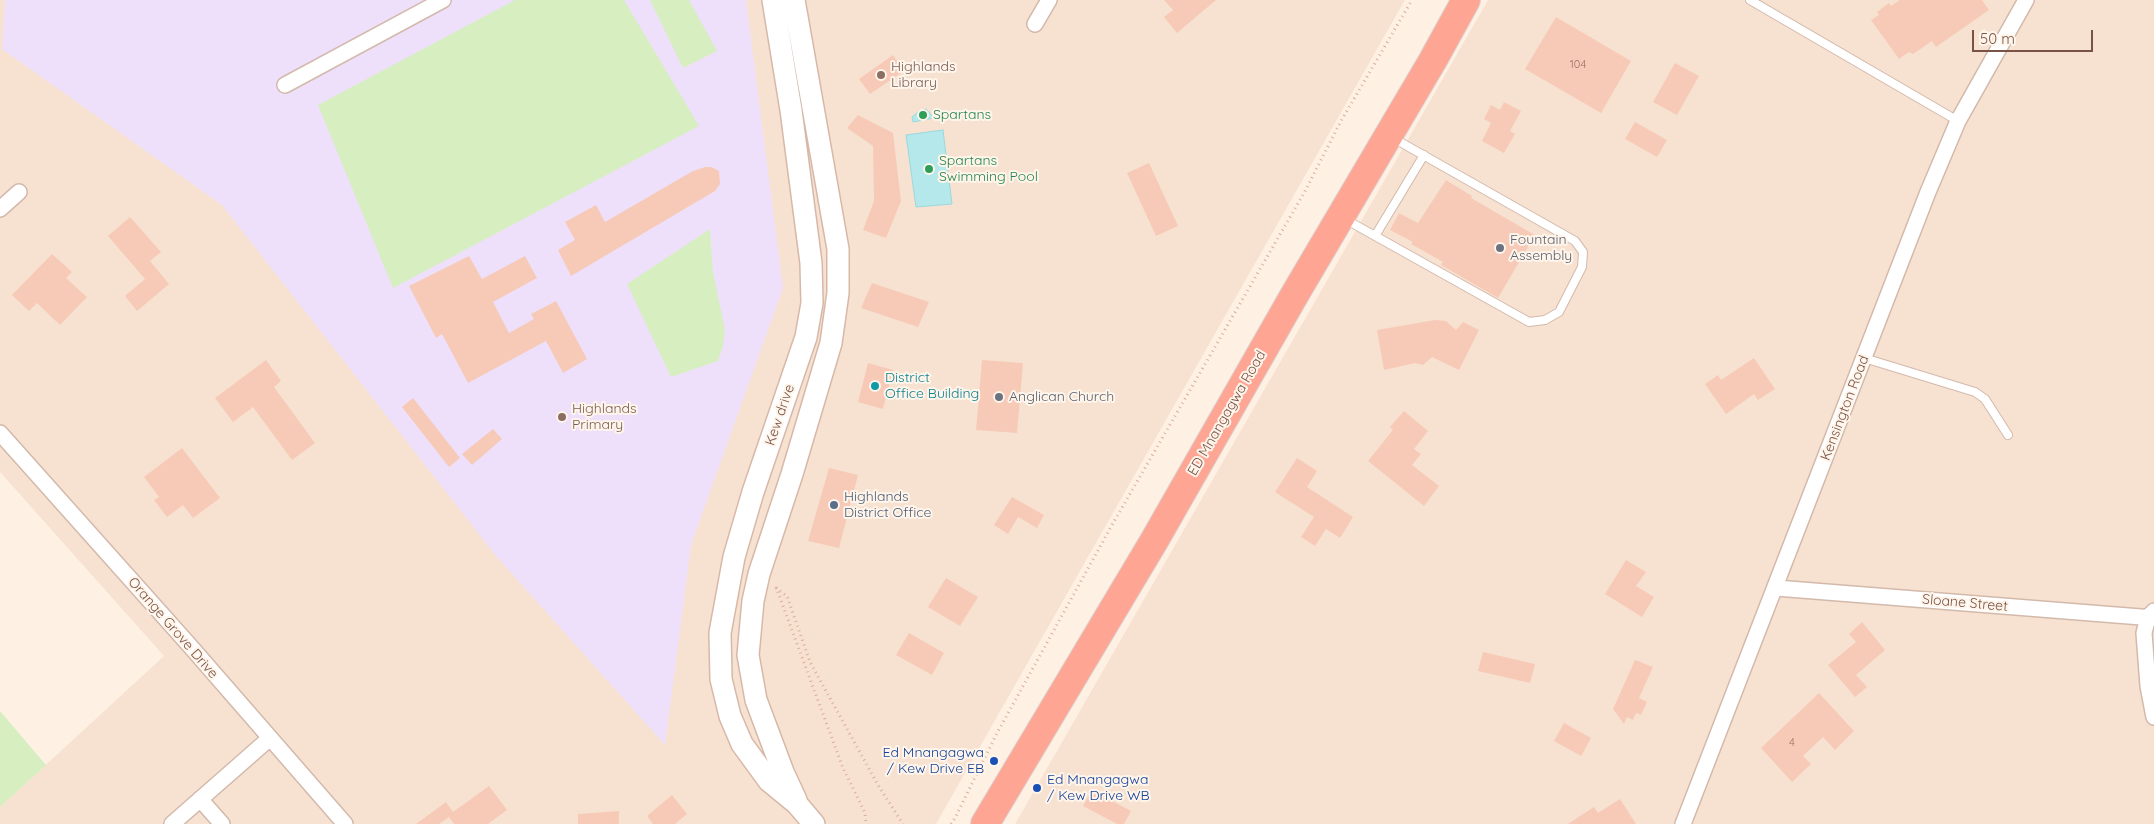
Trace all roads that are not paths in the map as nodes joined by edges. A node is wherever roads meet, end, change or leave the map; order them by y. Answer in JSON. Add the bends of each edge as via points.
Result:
{"nodes":[{"id":1,"x":443,"y":0,"type":"edge"},
{"id":2,"x":773,"y":0,"type":"edge"},
{"id":3,"x":794,"y":0,"type":"edge"},
{"id":4,"x":1049,"y":0,"type":"edge"},
{"id":5,"x":1466,"y":0,"type":"edge"},
{"id":6,"x":1750,"y":0,"type":"edge"},
{"id":7,"x":2026,"y":0,"type":"edge"},
{"id":8,"x":1035,"y":24,"type":"dead end"},
{"id":9,"x":285,"y":84,"type":"dead end"},
{"id":10,"x":1958,"y":121,"type":"junction"},
{"id":11,"x":1389,"y":136,"type":"junction"},
{"id":12,"x":1424,"y":155,"type":"junction"},
{"id":13,"x":19,"y":192,"type":"dead end"},
{"id":14,"x":0,"y":209,"type":"edge"},
{"id":15,"x":1341,"y":217,"type":"junction"},
{"id":16,"x":1375,"y":236,"type":"junction"},
{"id":17,"x":1864,"y":358,"type":"junction"},
{"id":18,"x":0,"y":433,"type":"edge"},
{"id":19,"x":2008,"y":435,"type":"dead end"},
{"id":20,"x":1776,"y":588,"type":"junction"},
{"id":21,"x":2152,"y":615,"type":"edge"},
{"id":22,"x":2154,"y":717,"type":"edge"},
{"id":23,"x":270,"y":738,"type":"junction"},
{"id":24,"x":200,"y":799,"type":"junction"},
{"id":25,"x":797,"y":804,"type":"junction"},
{"id":26,"x":172,"y":824,"type":"edge"},
{"id":27,"x":222,"y":824,"type":"edge"},
{"id":28,"x":345,"y":824,"type":"edge"},
{"id":29,"x":814,"y":824,"type":"edge"},
{"id":30,"x":985,"y":824,"type":"edge"},
{"id":31,"x":1683,"y":824,"type":"edge"}],
"edges":[{"from":1,"to":9,"type":"street"},
{"from":2,"to":25,"type":"street","name":"Kew drive","via":[[811,263],[812,303],[806,337],[734,557],[720,633],[721,679],[730,716],[742,744],[770,782]]},
{"from":3,"to":25,"type":"street","name":"Kew drive","via":[[838,249],[838,293],[831,343],[759,574],[748,655],[756,700]]},
{"from":4,"to":8,"type":"street"},
{"from":5,"to":11,"type":"highway","name":"ED Mnangagwa Road"},
{"from":6,"to":10,"type":"lane"},
{"from":7,"to":10,"type":"street","name":"Kensington Road"},
{"from":10,"to":17,"type":"street","name":"Kensington Road"},
{"from":11,"to":12,"type":"lane"},
{"from":11,"to":15,"type":"highway","name":"ED Mnangagwa Road"},
{"from":12,"to":16,"type":"lane"},
{"from":12,"to":16,"type":"lane","via":[[1575,241],[1583,252],[1582,266],[1559,312],[1545,320],[1529,322]]},
{"from":13,"to":14,"type":"street"},
{"from":15,"to":16,"type":"lane"},
{"from":15,"to":30,"type":"highway","name":"ED Mnangagwa Road","via":[[1154,541]]},
{"from":17,"to":19,"type":"lane","via":[[1975,392],[1985,399]]},
{"from":17,"to":20,"type":"street","name":"Kensington Road"},
{"from":18,"to":23,"type":"street","name":"Orange Grove Drive"},
{"from":20,"to":21,"type":"street","name":"Sloane Street"},
{"from":20,"to":31,"type":"street","name":"Kensington Road"},
{"from":21,"to":22,"type":"street","via":[[2144,633]]},
{"from":23,"to":24,"type":"street"},
{"from":23,"to":28,"type":"street","name":"Orange Grove Drive"},
{"from":24,"to":26,"type":"street"},
{"from":24,"to":27,"type":"street"},
{"from":25,"to":29,"type":"street","name":"Kew drive"}]}
